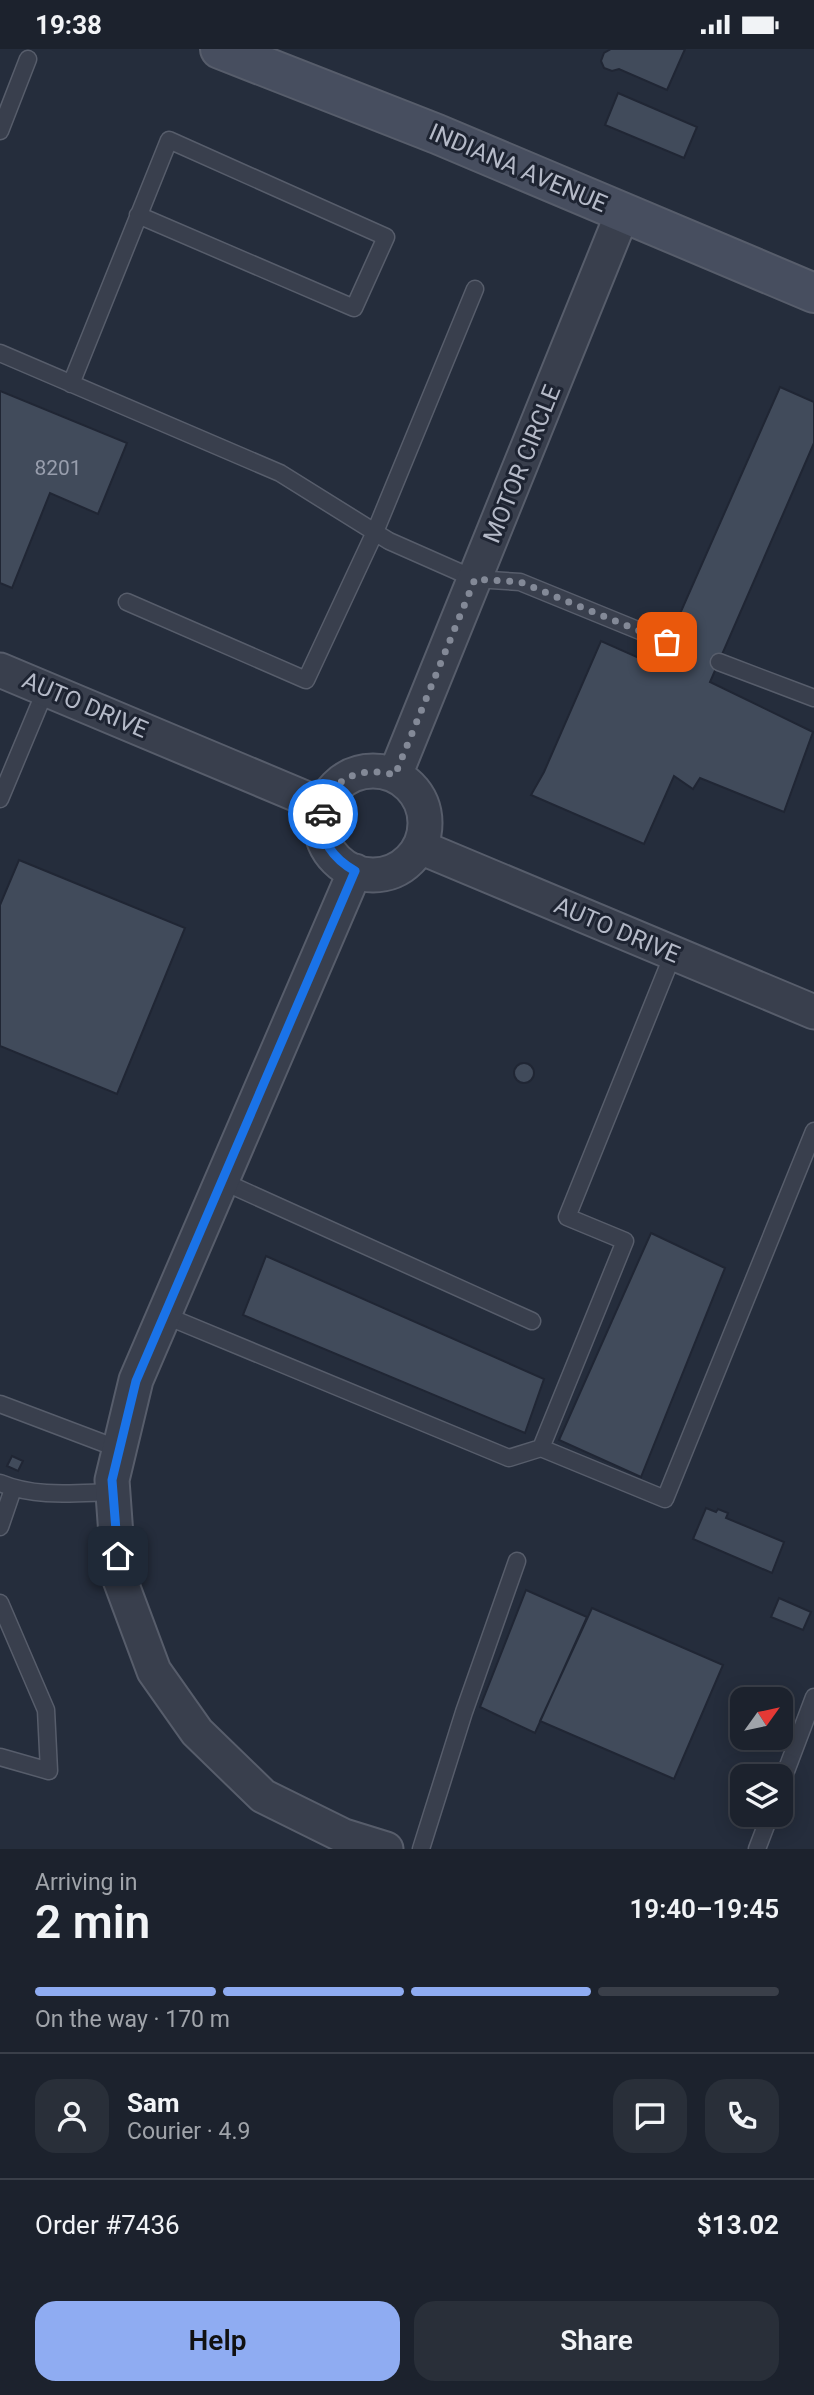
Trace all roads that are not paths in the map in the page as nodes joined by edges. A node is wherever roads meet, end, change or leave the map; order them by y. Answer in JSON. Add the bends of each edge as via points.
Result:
{"nodes":[{"id":1,"x":220,"y":49,"type":"edge"},
{"id":2,"x":28,"y":59,"type":"dead end"},
{"id":3,"x":0,"y":131,"type":"edge"},
{"id":4,"x":138,"y":215,"type":"junction"},
{"id":5,"x":620,"y":221,"type":"junction"},
{"id":6,"x":475,"y":289,"type":"dead end"},
{"id":7,"x":814,"y":293,"type":"edge"},
{"id":8,"x":0,"y":353,"type":"edge"},
{"id":9,"x":71,"y":384,"type":"junction"},
{"id":10,"x":375,"y":532,"type":"junction"},
{"id":11,"x":475,"y":579,"type":"junction"},
{"id":12,"x":127,"y":602,"type":"dead end"},
{"id":13,"x":667,"y":642,"type":"dead end"},
{"id":14,"x":719,"y":662,"type":"dead end"},
{"id":15,"x":0,"y":670,"type":"edge"},
{"id":16,"x":46,"y":689,"type":"junction"},
{"id":17,"x":814,"y":698,"type":"edge"},
{"id":18,"x":395,"y":775,"type":"junction"},
{"id":19,"x":0,"y":799,"type":"edge"},
{"id":20,"x":324,"y":806,"type":"junction"},
{"id":21,"x":420,"y":847,"type":"junction"},
{"id":22,"x":355,"y":871,"type":"junction"},
{"id":23,"x":673,"y":954,"type":"junction"},
{"id":24,"x":814,"y":1012,"type":"edge"},
{"id":25,"x":814,"y":1131,"type":"edge"},
{"id":26,"x":222,"y":1181,"type":"junction"},
{"id":27,"x":164,"y":1315,"type":"junction"},
{"id":28,"x":531,"y":1321,"type":"dead end"},
{"id":29,"x":0,"y":1404,"type":"edge"},
{"id":30,"x":541,"y":1448,"type":"junction"},
{"id":31,"x":119,"y":1449,"type":"junction"},
{"id":32,"x":6,"y":1486,"type":"edge"},
{"id":33,"x":113,"y":1492,"type":"junction"},
{"id":34,"x":0,"y":1527,"type":"edge"},
{"id":35,"x":517,"y":1561,"type":"dead end"},
{"id":36,"x":0,"y":1603,"type":"edge"},
{"id":37,"x":814,"y":1697,"type":"edge"},
{"id":38,"x":0,"y":1757,"type":"edge"},
{"id":39,"x":789,"y":1764,"type":"edge"},
{"id":40,"x":765,"y":1827,"type":"edge"},
{"id":41,"x":386,"y":1849,"type":"edge"},
{"id":42,"x":421,"y":1849,"type":"edge"},
{"id":43,"x":757,"y":1849,"type":"edge"}],
"edges":[{"from":1,"to":5,"type":"main road","name":"INDIANA AVENUE","via":[[437,134]]},
{"from":2,"to":3,"type":"lane"},
{"from":4,"to":4,"type":"lane","via":[[169,140],[386,237],[355,308]]},
{"from":4,"to":9,"type":"lane"},
{"from":5,"to":7,"type":"main road","name":"INDIANA AVENUE"},
{"from":5,"to":11,"type":"street","name":"MOTOR CIRCLE"},
{"from":6,"to":10,"type":"lane"},
{"from":8,"to":9,"type":"lane"},
{"from":9,"to":10,"type":"lane","via":[[280,473]]},
{"from":10,"to":11,"type":"lane"},
{"from":10,"to":12,"type":"lane","via":[[306,680]]},
{"from":11,"to":13,"type":"lane","via":[[520,582]]},
{"from":11,"to":18,"type":"street","name":"MOTOR CIRCLE"},
{"from":14,"to":17,"type":"lane"},
{"from":15,"to":16,"type":"street","name":"AUTO DRIVE"},
{"from":16,"to":19,"type":"lane"},
{"from":16,"to":20,"type":"street","name":"AUTO DRIVE"},
{"from":18,"to":20,"type":"street","via":[[361,772],[345,779]]},
{"from":18,"to":21,"type":"street","via":[[409,785],[422,806],[425,830]]},
{"from":20,"to":22,"type":"street","via":[[321,822],[327,845]]},
{"from":21,"to":22,"type":"street","via":[[405,864],[385,874]]},
{"from":21,"to":23,"type":"street","name":"AUTO DRIVE"},
{"from":22,"to":26,"type":"street"},
{"from":23,"to":24,"type":"street","name":"AUTO DRIVE"},
{"from":23,"to":30,"type":"lane","via":[[567,1217],[625,1241]]},
{"from":25,"to":30,"type":"lane","via":[[665,1499]]},
{"from":26,"to":27,"type":"street"},
{"from":26,"to":28,"type":"lane"},
{"from":27,"to":30,"type":"lane","via":[[509,1458]]},
{"from":27,"to":31,"type":"street","via":[[136,1381]]},
{"from":29,"to":31,"type":"lane"},
{"from":31,"to":33,"type":"street"},
{"from":32,"to":33,"type":"lane","via":[[43,1493]]},
{"from":32,"to":34,"type":"lane"},
{"from":33,"to":41,"type":"street","via":[[119,1577],[154,1671],[197,1732],[263,1796],[344,1836]]},
{"from":35,"to":42,"type":"lane"},
{"from":36,"to":38,"type":"lane","via":[[46,1710],[49,1771]]},
{"from":37,"to":39,"type":"lane"},
{"from":40,"to":43,"type":"lane"}]}
